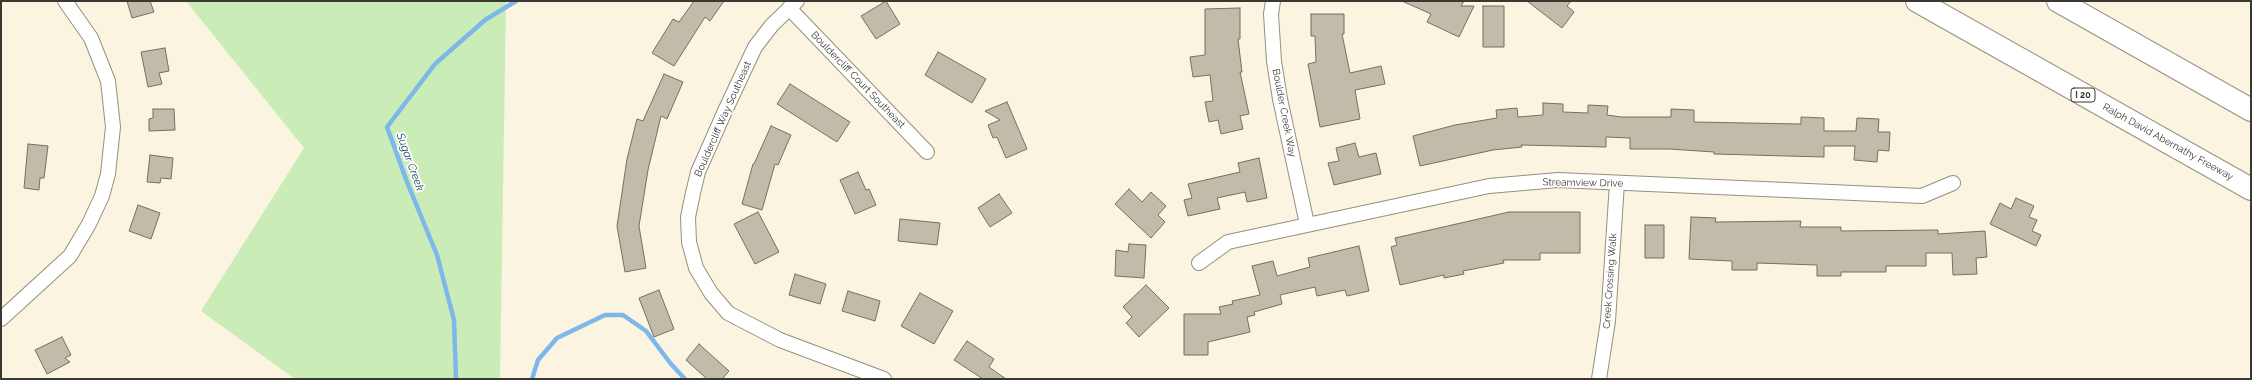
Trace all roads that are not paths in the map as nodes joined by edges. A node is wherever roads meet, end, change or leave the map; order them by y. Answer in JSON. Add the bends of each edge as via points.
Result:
{"nodes":[{"id":1,"x":65,"y":1,"type":"edge"},
{"id":2,"x":1273,"y":1,"type":"edge"},
{"id":3,"x":1917,"y":1,"type":"edge"},
{"id":4,"x":2058,"y":1,"type":"edge"},
{"id":5,"x":793,"y":5,"type":"edge"},
{"id":6,"x":2127,"y":40,"type":"junction"},
{"id":7,"x":2251,"y":96,"type":"edge"},
{"id":8,"x":2251,"y":110,"type":"edge"},
{"id":9,"x":927,"y":152,"type":"dead end"},
{"id":10,"x":1617,"y":183,"type":"junction"},
{"id":11,"x":1953,"y":183,"type":"dead end"},
{"id":12,"x":2251,"y":189,"type":"edge"},
{"id":13,"x":1308,"y":224,"type":"junction"},
{"id":14,"x":1199,"y":263,"type":"dead end"},
{"id":15,"x":1,"y":319,"type":"edge"},
{"id":16,"x":884,"y":379,"type":"edge"},
{"id":17,"x":1599,"y":379,"type":"edge"}],
"edges":[{"from":1,"to":15,"type":"street","via":[[91,38],[108,81],[113,127],[108,174],[102,196],[70,256]]},
{"from":2,"to":13,"type":"street","name":"Boulder Creek Way","via":[[1271,14],[1274,61]]},
{"from":3,"to":12,"type":"highway","name":"Ralph David Abernathy Freeway","number":"I 20"},
{"from":4,"to":6,"type":"highway"},
{"from":5,"to":9,"type":"street","name":"Bouldercliff Court Southeast"},
{"from":5,"to":16,"type":"street","name":"Bouldercliff Way Southeast","via":[[754,47],[698,172],[688,217],[689,242],[696,268],[711,293],[728,313],[780,340]]},
{"from":6,"to":7,"type":"highway"},
{"from":6,"to":8,"type":"highway"},
{"from":10,"to":11,"type":"street","name":"Streamview Drive","via":[[1922,196]]},
{"from":10,"to":13,"type":"street","name":"Streamview Drive","via":[[1558,180],[1489,186]]},
{"from":10,"to":17,"type":"street","name":"Creek Crossing Walk","via":[[1608,321]]},
{"from":13,"to":14,"type":"street","name":"Streamview Drive","via":[[1228,242]]}]}
